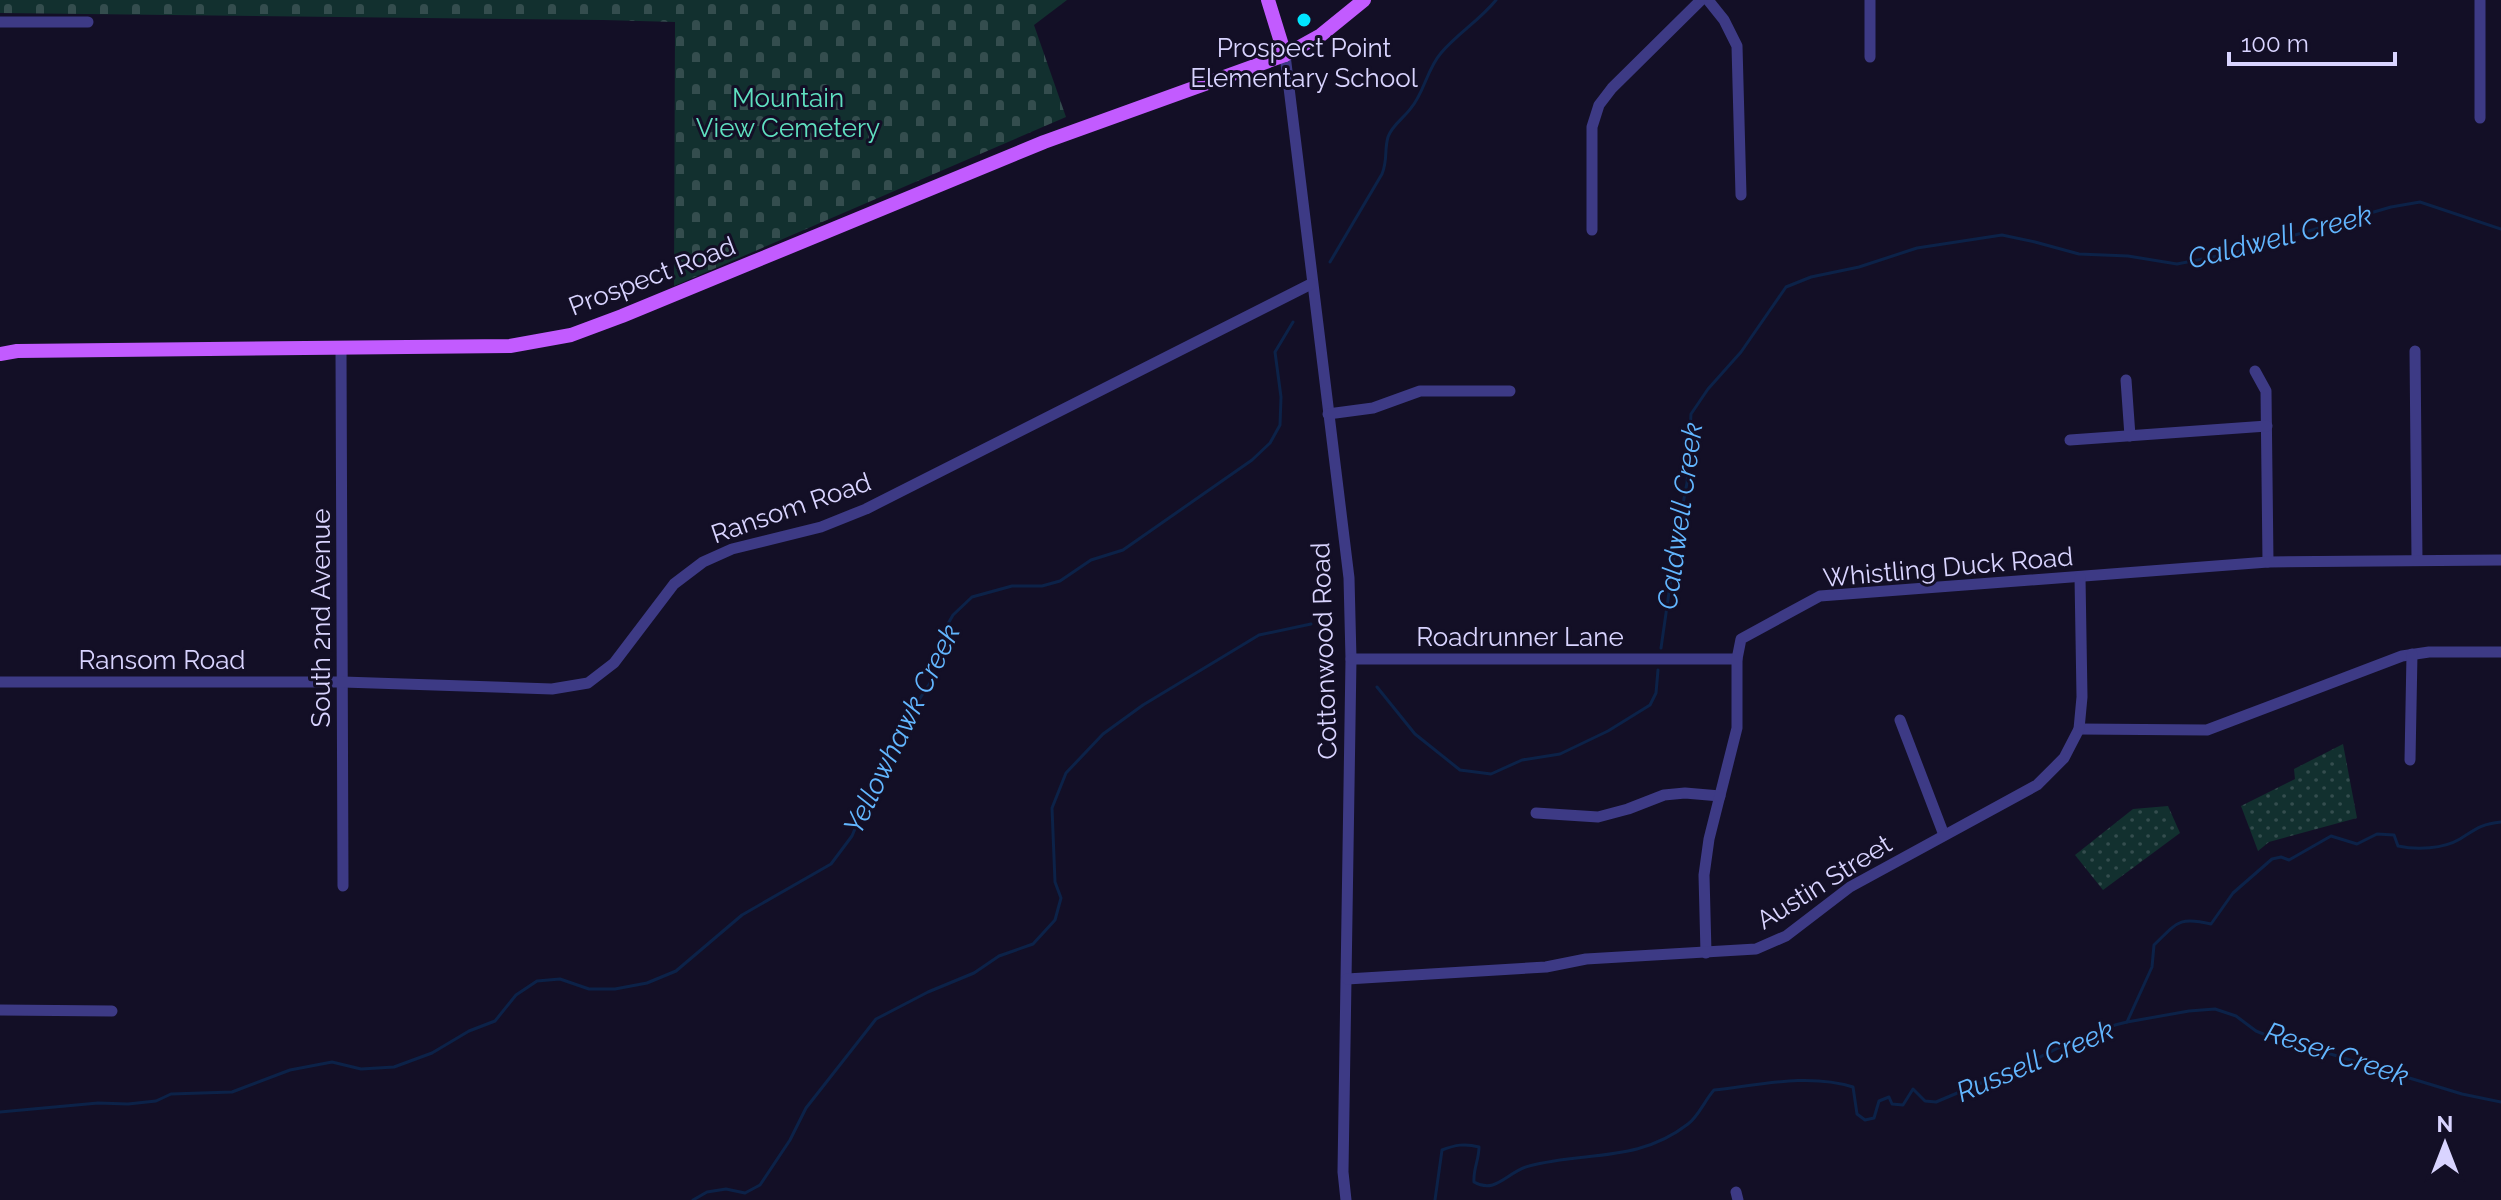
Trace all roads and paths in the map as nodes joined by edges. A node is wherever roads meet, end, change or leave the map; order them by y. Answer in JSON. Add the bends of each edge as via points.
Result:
{"nodes":[{"id":1,"x":1268,"y":0,"type":"edge"},
{"id":2,"x":1364,"y":0,"type":"edge"},
{"id":3,"x":1701,"y":0,"type":"edge"},
{"id":4,"x":1708,"y":0,"type":"edge"},
{"id":5,"x":1870,"y":0,"type":"edge"},
{"id":6,"x":2480,"y":0,"type":"edge"},
{"id":7,"x":0,"y":22,"type":"edge"},
{"id":8,"x":88,"y":22,"type":"dead end"},
{"id":9,"x":1285,"y":55,"type":"junction"},
{"id":10,"x":1870,"y":57,"type":"dead end"},
{"id":11,"x":2480,"y":118,"type":"dead end"},
{"id":12,"x":1741,"y":195,"type":"dead end"},
{"id":13,"x":1592,"y":230,"type":"dead end"},
{"id":14,"x":1311,"y":284,"type":"junction"},
{"id":15,"x":341,"y":349,"type":"junction"},
{"id":16,"x":2415,"y":351,"type":"dead end"},
{"id":17,"x":0,"y":354,"type":"edge"},
{"id":18,"x":2255,"y":371,"type":"dead end"},
{"id":19,"x":2126,"y":380,"type":"dead end"},
{"id":20,"x":1510,"y":391,"type":"dead end"},
{"id":21,"x":1328,"y":414,"type":"junction"},
{"id":22,"x":2267,"y":426,"type":"junction"},
{"id":23,"x":2130,"y":436,"type":"junction"},
{"id":24,"x":2070,"y":440,"type":"dead end"},
{"id":25,"x":2417,"y":560,"type":"junction"},
{"id":26,"x":2501,"y":560,"type":"edge"},
{"id":27,"x":2268,"y":562,"type":"junction"},
{"id":28,"x":2080,"y":577,"type":"junction"},
{"id":29,"x":2501,"y":652,"type":"edge"},
{"id":30,"x":2412,"y":654,"type":"junction"},
{"id":31,"x":1351,"y":659,"type":"junction"},
{"id":32,"x":1737,"y":659,"type":"junction"},
{"id":33,"x":0,"y":682,"type":"edge"},
{"id":34,"x":343,"y":682,"type":"junction"},
{"id":35,"x":1900,"y":720,"type":"dead end"},
{"id":36,"x":2079,"y":729,"type":"junction"},
{"id":37,"x":2410,"y":760,"type":"dead end"},
{"id":38,"x":1720,"y":796,"type":"junction"},
{"id":39,"x":1536,"y":813,"type":"dead end"},
{"id":40,"x":1944,"y":835,"type":"junction"},
{"id":41,"x":343,"y":886,"type":"dead end"},
{"id":42,"x":1706,"y":953,"type":"junction"},
{"id":43,"x":1347,"y":979,"type":"junction"},
{"id":44,"x":0,"y":1010,"type":"edge"},
{"id":45,"x":112,"y":1011,"type":"dead end"},
{"id":46,"x":1346,"y":1200,"type":"edge"}],
"edges":[{"from":1,"to":9,"type":"main road"},
{"from":2,"to":9,"type":"main road","name":"Prospect Road","via":[[1321,35]]},
{"from":3,"to":13,"type":"street","via":[[1599,105],[1592,127]]},
{"from":4,"to":12,"type":"street","via":[[1737,46]]},
{"from":5,"to":10,"type":"street"},
{"from":6,"to":11,"type":"street"},
{"from":7,"to":8,"type":"street"},
{"from":9,"to":14,"type":"street","name":"Cottonwood Road"},
{"from":9,"to":15,"type":"main road","name":"Prospect Road","via":[[1044,142],[571,335],[510,346]]},
{"from":14,"to":21,"type":"street","name":"Cottonwood Road"},
{"from":14,"to":34,"type":"street","name":"Ransom Road","via":[[866,509],[703,562],[674,584],[614,663],[588,683],[552,689]]},
{"from":15,"to":17,"type":"main road","name":"Prospect Road"},
{"from":15,"to":34,"type":"street","name":"South 2nd Avenue"},
{"from":16,"to":25,"type":"street"},
{"from":18,"to":22,"type":"street","via":[[2266,391]]},
{"from":19,"to":23,"type":"street"},
{"from":20,"to":21,"type":"street","via":[[1420,391],[1373,408]]},
{"from":21,"to":31,"type":"street","name":"Cottonwood Road","via":[[1349,578]]},
{"from":22,"to":23,"type":"street"},
{"from":22,"to":27,"type":"street"},
{"from":23,"to":24,"type":"street"},
{"from":25,"to":26,"type":"street","name":"Whistling Duck Road"},
{"from":25,"to":27,"type":"street","name":"Whistling Duck Road"},
{"from":27,"to":28,"type":"street","name":"Whistling Duck Road"},
{"from":28,"to":32,"type":"street","name":"Whistling Duck Road","via":[[1820,596],[1741,639]]},
{"from":28,"to":36,"type":"street","name":"Austin Street"},
{"from":29,"to":30,"type":"street"},
{"from":30,"to":36,"type":"street","via":[[2207,730]]},
{"from":30,"to":37,"type":"street"},
{"from":31,"to":32,"type":"street","name":"Roadrunner Lane"},
{"from":31,"to":43,"type":"street","name":"Cottonwood Road"},
{"from":32,"to":38,"type":"street","via":[[1737,728]]},
{"from":33,"to":34,"type":"street","name":"Ransom Road"},
{"from":34,"to":41,"type":"street","name":"South 2nd Avenue"},
{"from":35,"to":40,"type":"street"},
{"from":36,"to":40,"type":"street","name":"Austin Street","via":[[2064,758],[2037,785]]},
{"from":38,"to":39,"type":"street","via":[[1664,795],[1598,817]]},
{"from":38,"to":42,"type":"street","via":[[1704,875]]},
{"from":40,"to":42,"type":"street","name":"Austin Street","via":[[1850,887],[1786,936],[1756,949]]},
{"from":42,"to":43,"type":"street","name":"Austin Street"},
{"from":43,"to":46,"type":"street","name":"Cottonwood Road"},
{"from":44,"to":45,"type":"street"}]}
